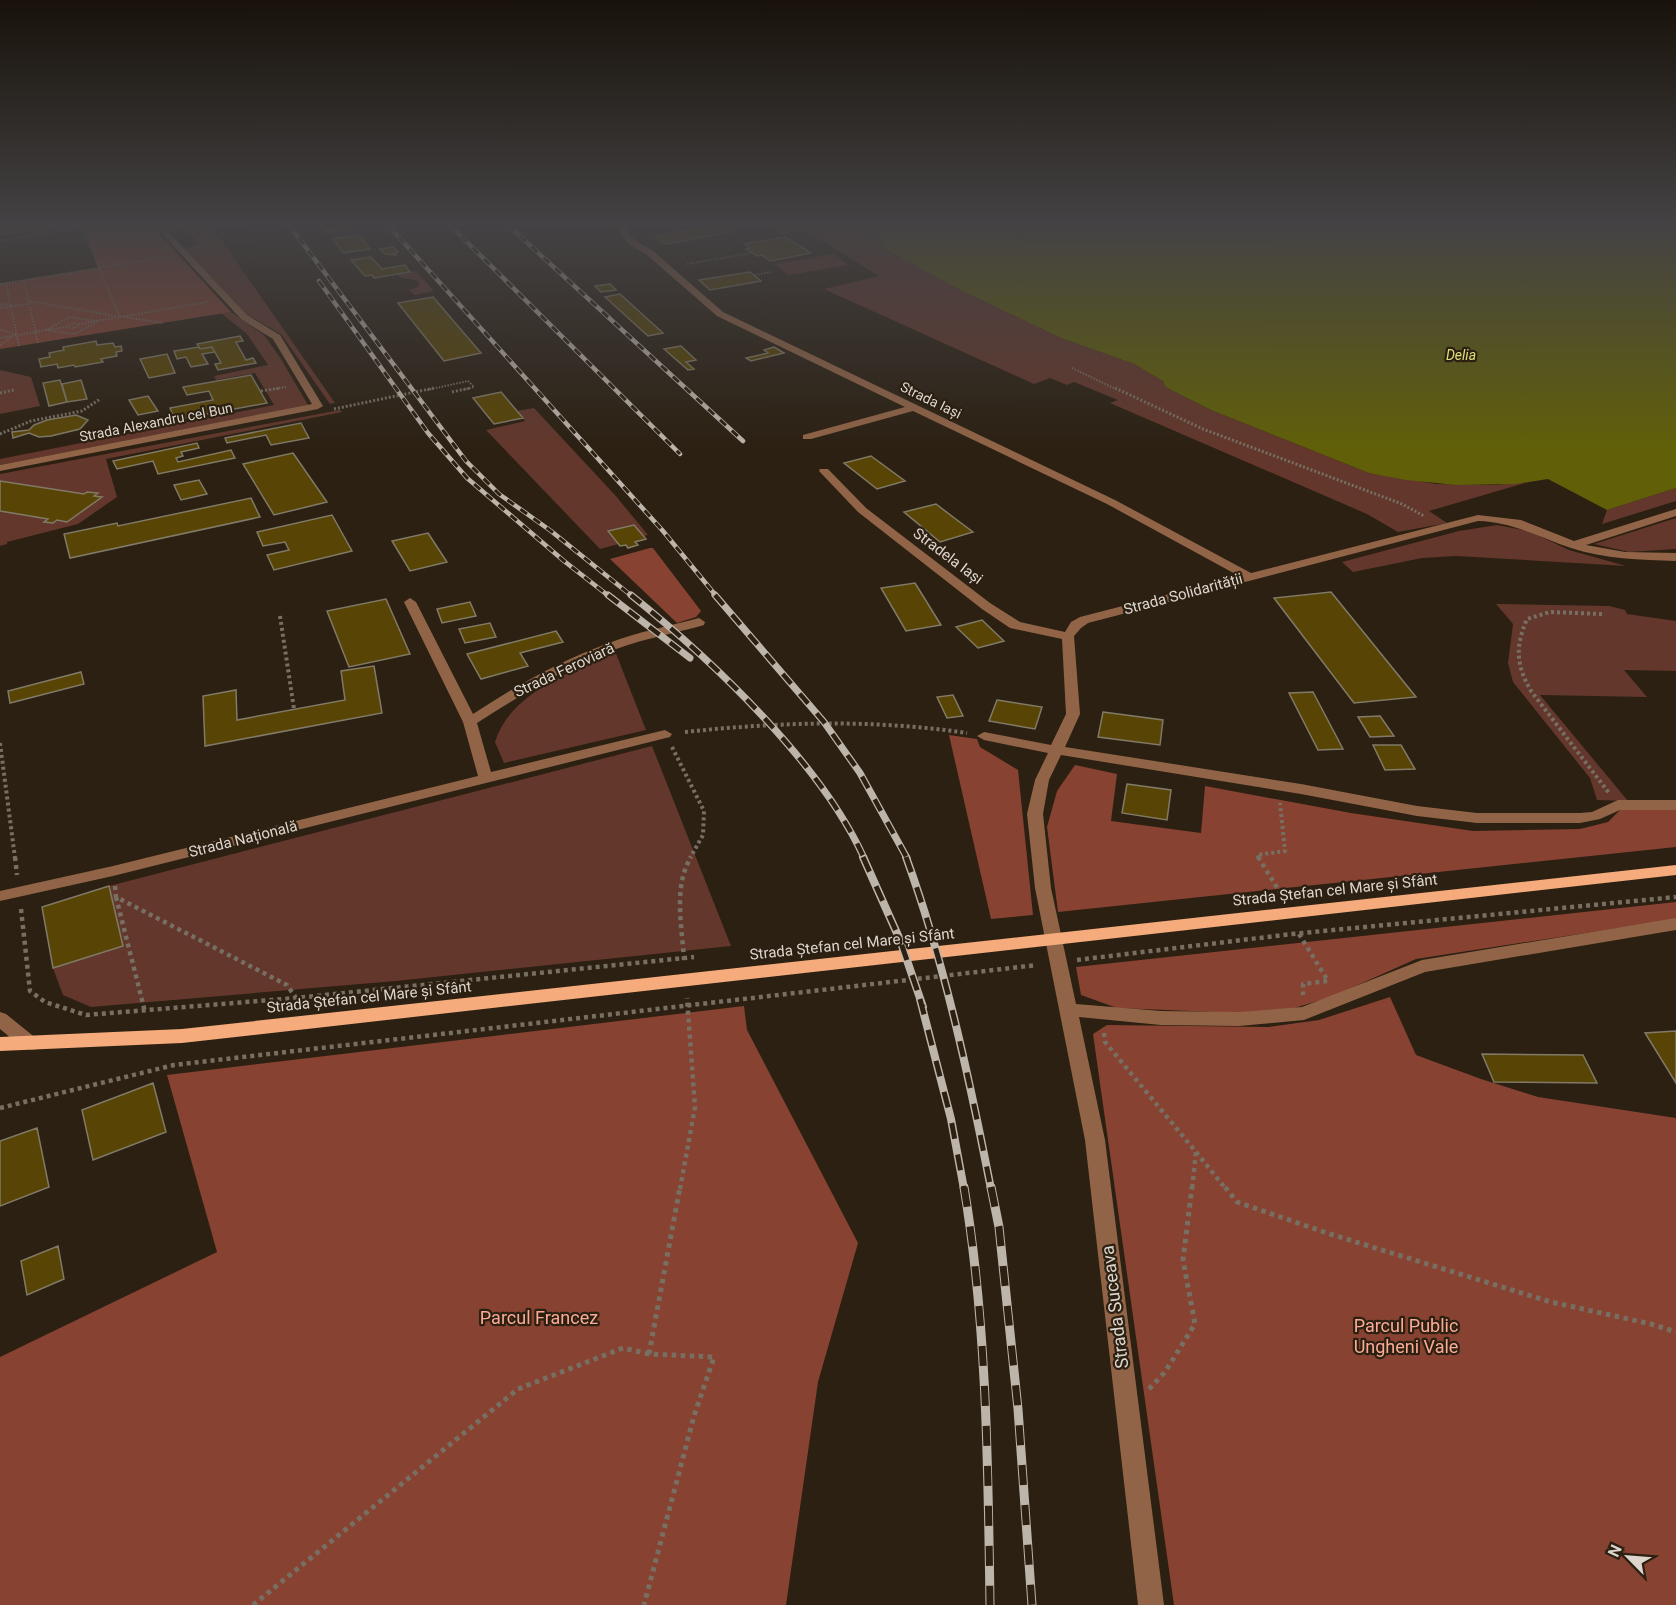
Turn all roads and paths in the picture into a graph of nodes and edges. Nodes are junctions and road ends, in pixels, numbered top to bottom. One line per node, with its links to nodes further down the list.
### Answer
1 (10, 300): 8 (path)
2 (112, 300): 12 (path)
3 (221, 300): 12 (path)
4 (227, 300): 28 (street)
5 (703, 300): 35 (street, Strada Iași)
6 (29, 302): 8 (path); 10 (path); 20 (path)
7 (0, 304): 8 (path)
8 (11, 306): 9 (path); 22 (path)
9 (0, 308)
10 (65, 308): 11 (path); 12 (path)
11 (69, 317): 13 (path); 14 (path); 19 (path)
12 (120, 317): 13 (path); 15 (path)
13 (98, 321): 16 (path); 21 (path)
14 (72, 323): 16 (path); 17 (path)
15 (163, 323)
16 (79, 324): 21 (path)
17 (65, 327): 19 (path); 21 (path)
18 (0, 330): 22 (path)
19 (46, 330): 20 (path); 21 (path)
20 (36, 332): 22 (path); 24 (path)
21 (74, 333)
22 (16, 335): 23 (path); 25 (path); 26 (path)
23 (0, 338)
24 (38, 343)
25 (0, 345)
26 (19, 346)
27 (1072, 368): 41 (path)
28 (304, 383): 30 (path); 38 (street, Strada Alexandru cel Bun)
29 (14, 390): 32 (path)
30 (261, 391)
31 (452, 392): 34 (path)
32 (0, 393)
33 (100, 399): 36 (path)
34 (343, 407)
35 (915, 407): 37 (street); 44 (street, Strada Iași)
36 (0, 434)
37 (807, 437)
38 (0, 468)
39 (824, 471): 49 (street, Stradela Iași)
40 (1676, 512): 42 (street)
41 (1446, 528): 42 (street, Strada Solidarității); 44 (street, Strada Solidarității)
42 (1575, 545): 43 (street, Strada Solidarității)
43 (1676, 557)
44 (1248, 576): 49 (street, Strada Solidarității)
45 (410, 602): 51 (street)
46 (1602, 614): 58 (path)
47 (280, 616): 50 (path)
48 (699, 622): 51 (street, Strada Feroviară)
49 (1068, 636): 55 (street)
50 (294, 709)
51 (470, 722): 56 (street)
52 (665, 734): 56 (street); 71 (path)
53 (984, 736): 55 (street)
54 (0, 743): 62 (path)
55 (1055, 750): 58 (street); 76 (street)
56 (486, 779): 61 (street, Strada Națională)
57 (1279, 794): 66 (path)
58 (1618, 805): 59 (street)
59 (1676, 805)
60 (1676, 870): 66 (main road, Strada Ștefan cel Mare și Sfânt)
61 (114, 871): 62 (street, Strada Națională); 64 (path)
62 (19, 893): 63 (street, Strada Națională); 77 (path)
63 (0, 896)
64 (116, 897): 75 (path); 77 (path)
65 (1676, 897): 68 (path)
66 (1284, 907): 81 (main road, Strada Ștefan cel Mare și Sfânt)
67 (1676, 924): 78 (street)
68 (1299, 934): 69 (path); 73 (path)
69 (1069, 961)
70 (1046, 963): 82 (path)
71 (685, 970)
72 (526, 974): 75 (path)
73 (1303, 984)
74 (686, 993): 85 (path)
75 (296, 998): 77 (path)
76 (1069, 1010): 78 (street); 86 (street, Strada Suceava)
77 (144, 1012)
78 (1101, 1013): 83 (path)
79 (0, 1020): 81 (street)
80 (0, 1044): 81 (main road, Strada Ștefan cel Mare și Sfânt)
81 (31, 1044)
82 (0, 1108)
83 (1196, 1152): 84 (path); 86 (path)
84 (1676, 1332)
85 (649, 1354): 87 (path); 88 (path)
86 (1128, 1411): 89 (street, Strada Suceava)
87 (253, 1605)
88 (644, 1605)
89 (1151, 1605)

